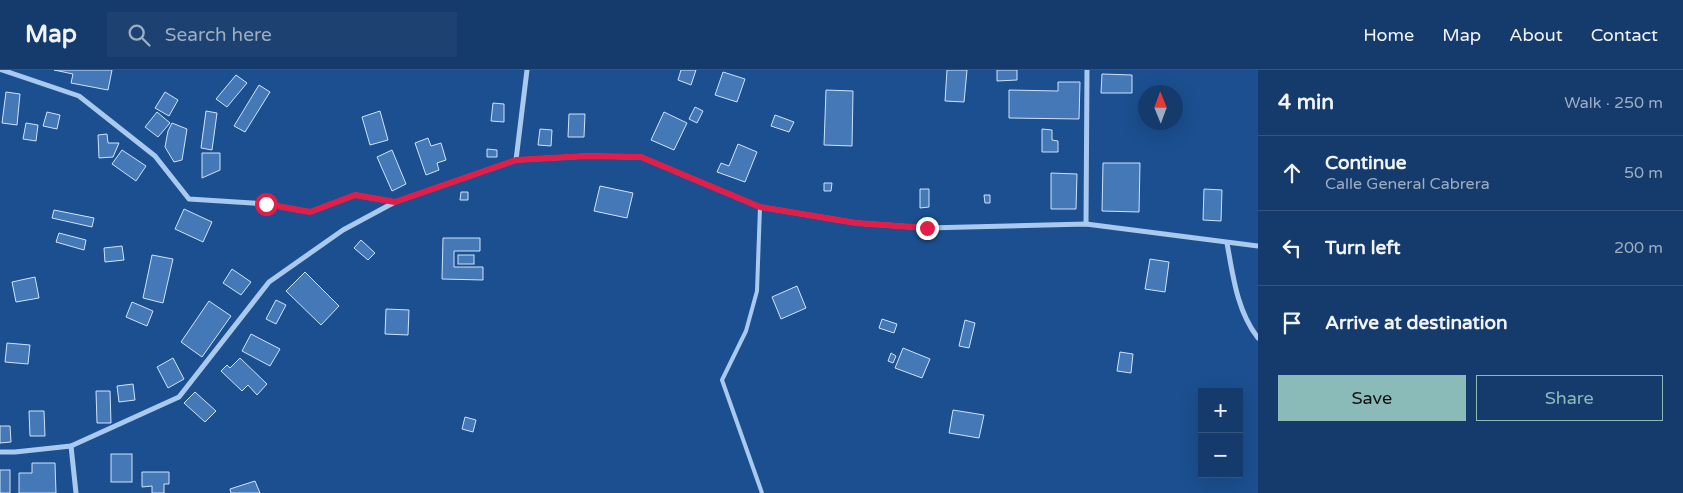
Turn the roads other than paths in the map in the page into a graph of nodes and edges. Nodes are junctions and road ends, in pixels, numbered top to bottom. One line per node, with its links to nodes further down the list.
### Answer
1 (2, 70): 5 (street)
2 (528, 70): 4 (street)
3 (1087, 70): 7 (street)
4 (516, 160): 5 (street); 6 (street)
5 (395, 202): 11 (street)
6 (760, 207): 7 (street); 14 (lane)
7 (1086, 224): 8 (street)
8 (1227, 243): 9 (street); 10 (street)
9 (1258, 246)
10 (1258, 338)
11 (71, 446): 12 (street); 13 (street)
12 (0, 452)
13 (76, 493)
14 (762, 493)

